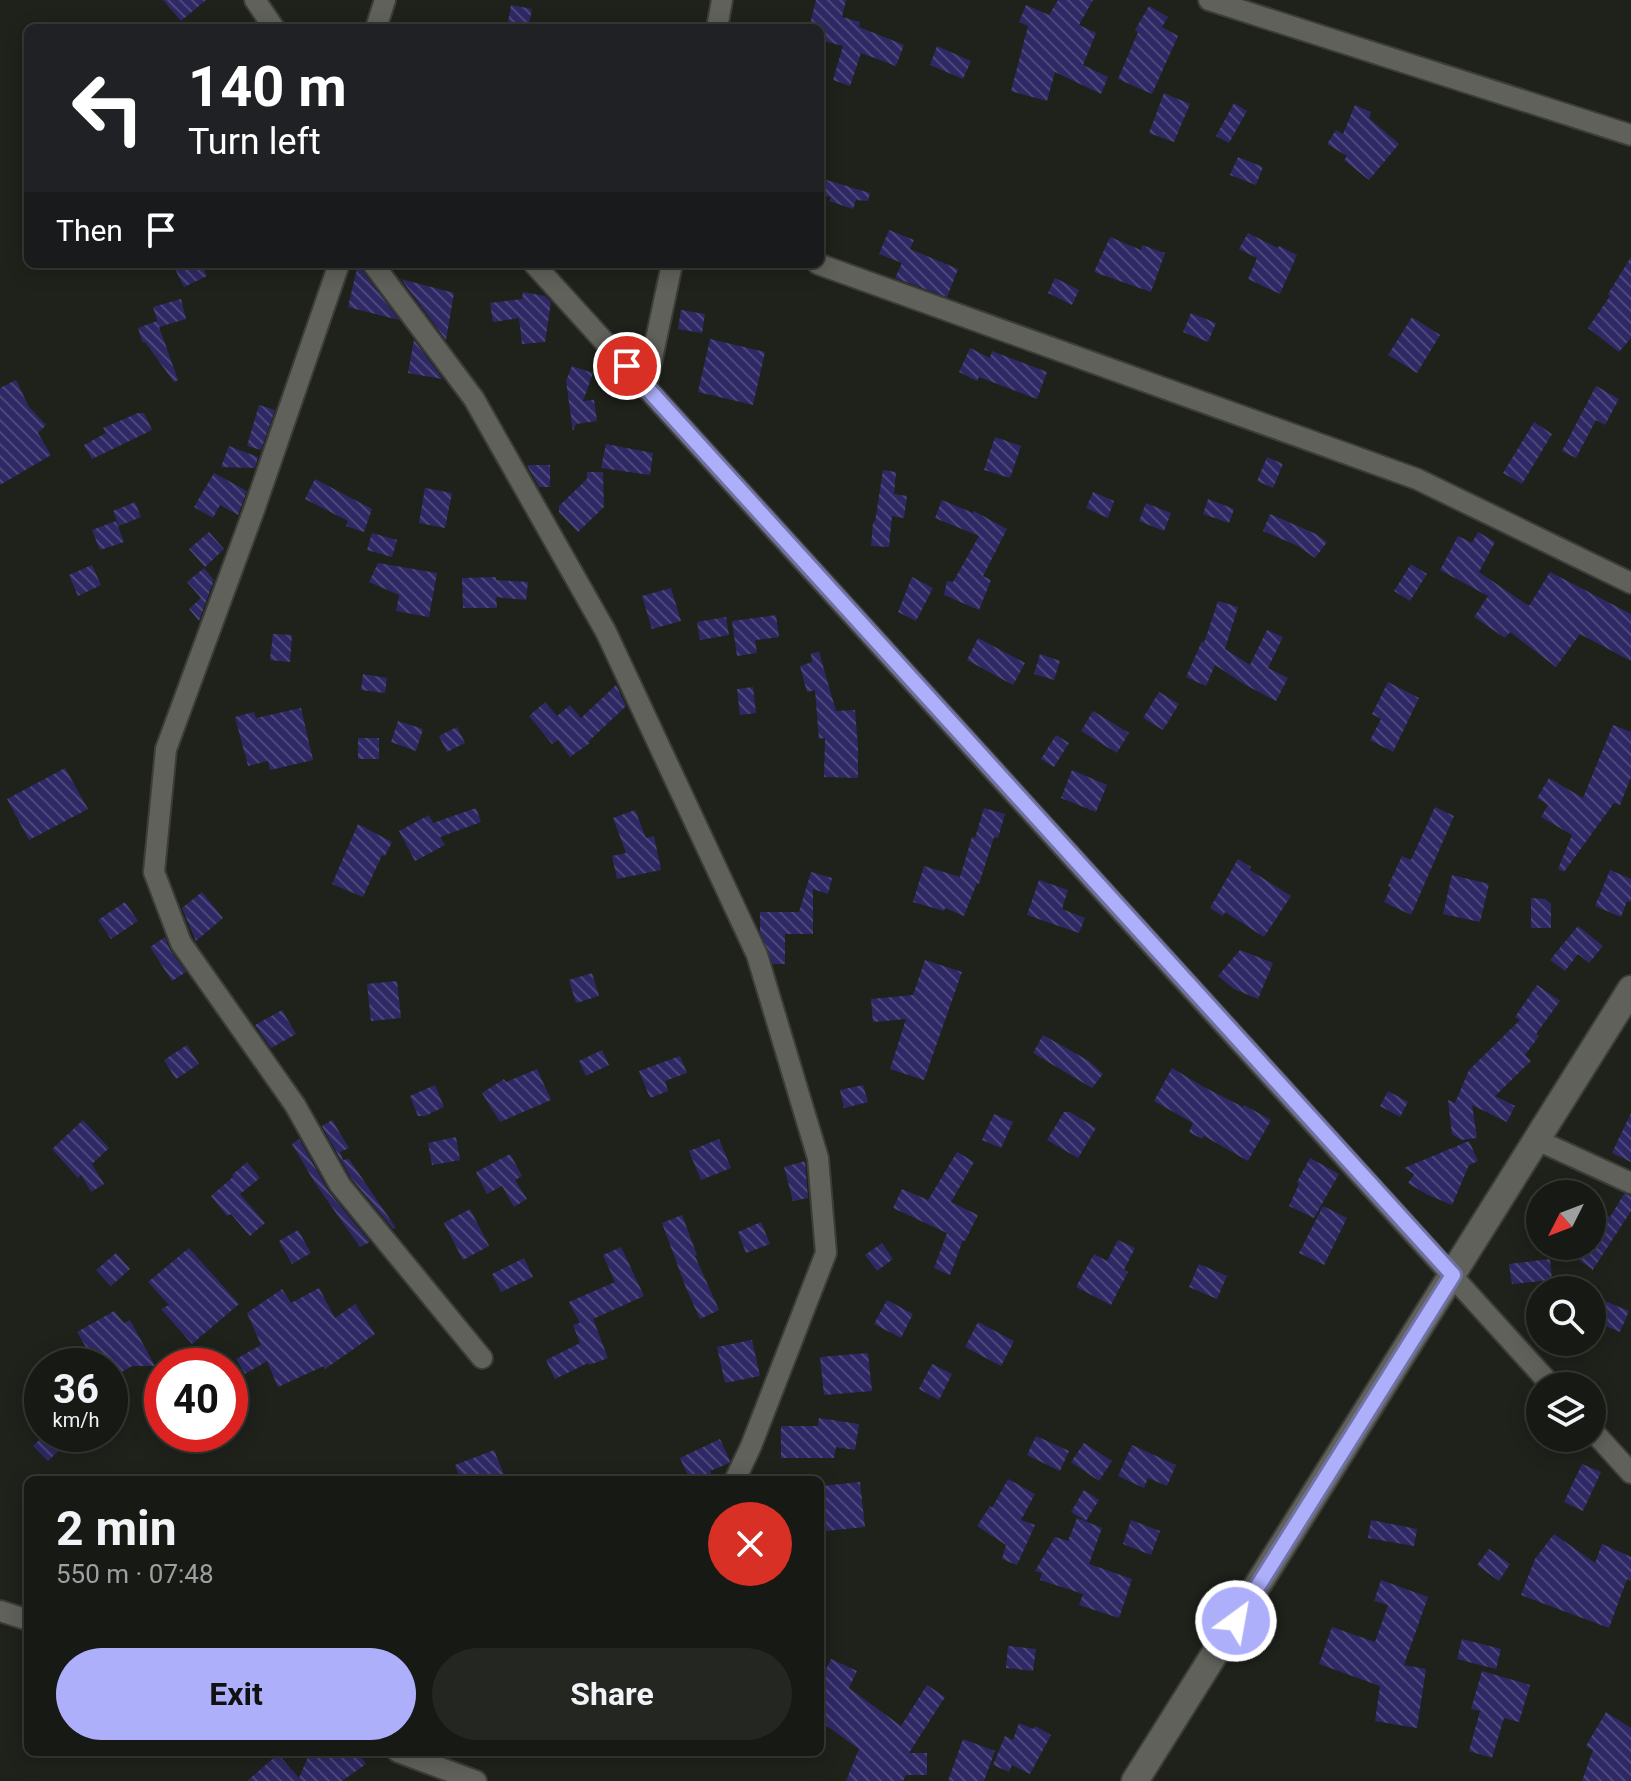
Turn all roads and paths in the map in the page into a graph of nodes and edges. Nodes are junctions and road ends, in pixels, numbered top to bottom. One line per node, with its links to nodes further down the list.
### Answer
1 (255, 0): 5 (street)
2 (385, 0): 6 (street)
3 (722, 0): 7 (street)
4 (1209, 0): 8 (street)
5 (271, 24)
6 (377, 24)
7 (718, 24)
8 (1631, 135)
9 (824, 266): 15 (street)
10 (338, 268): 20 (street)
11 (376, 268): 24 (street)
12 (538, 268): 14 (street)
13 (671, 268): 14 (street)
14 (646, 387): 19 (street)
15 (1631, 583)
16 (1631, 989): 17 (street)
17 (1537, 1140): 18 (street); 19 (street)
18 (1631, 1183)
19 (1453, 1275): 21 (street); 29 (street)
20 (482, 1358)
21 (1540, 1372)
22 (1606, 1445): 23 (street)
23 (1631, 1473)
24 (737, 1476)
25 (0, 1611): 26 (street)
26 (24, 1619)
27 (409, 1756): 28 (street)
28 (476, 1781)
29 (1135, 1781)

